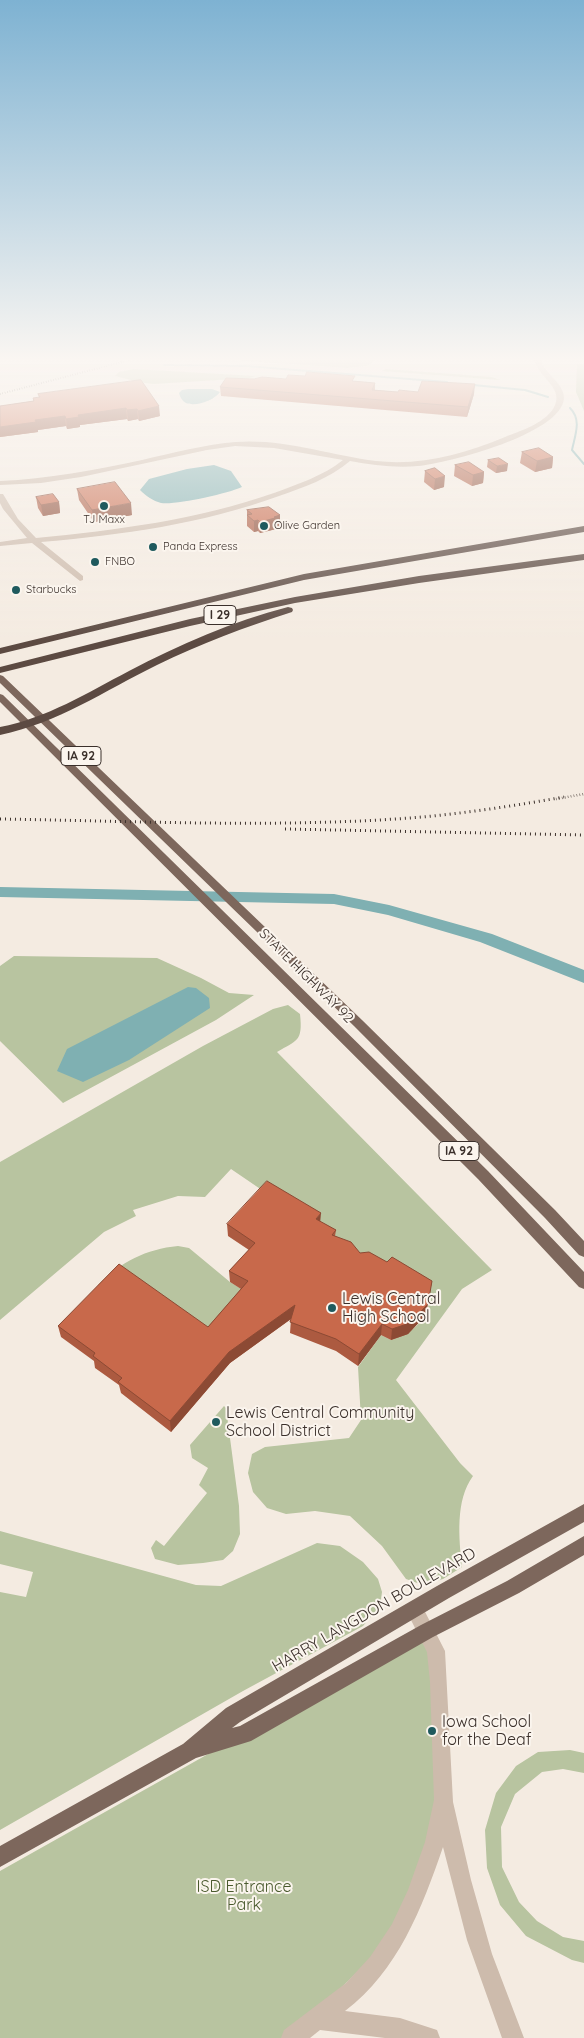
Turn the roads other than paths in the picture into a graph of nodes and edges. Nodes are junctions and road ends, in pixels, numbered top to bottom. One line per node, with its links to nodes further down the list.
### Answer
1 (194, 452): 5 (street)
2 (314, 452): 4 (street)
3 (471, 452): 4 (street)
4 (349, 458): 9 (street)
5 (0, 484)
6 (0, 496): 9 (street)
7 (584, 521): 12 (highway)
8 (584, 529): 12 (highway, I 29)
9 (34, 540): 10 (street); 14 (street)
10 (0, 544)
11 (584, 557): 13 (highway, I 29)
12 (386, 561): 15 (highway, I 29)
13 (444, 576): 16 (highway, I 29); 19 (highway)
14 (80, 578)
15 (4, 649)
16 (0, 670)
17 (0, 678): 19 (main road, STATE HIGHWAY 92)
18 (0, 698): 20 (main road, STATE HIGHWAY 92 / IA 92)
19 (43, 719): 20 (highway); 22 (main road, STATE HIGHWAY 92 / IA 92)
20 (28, 724): 21 (highway); 23 (main road, STATE HIGHWAY 92 / IA 92)
21 (0, 731)
22 (584, 1251)
23 (584, 1282)
24 (584, 1513): 26 (main road, HARRY LANGDON BOULEVARD)
25 (584, 1545): 27 (main road, HARRY LANGDON BOULEVARD)
26 (415, 1610): 27 (street); 28 (main road, HARRY LANGDON BOULEVARD)
27 (427, 1632): 28 (main road, HARRY LANGDON BOULEVARD); 29 (street)
28 (190, 1751): 30 (main road, HARRY LANGDON BOULEVARD)
29 (444, 1800): 31 (street); 34 (street)
30 (0, 1857)
31 (319, 2019): 32 (street); 33 (street)
32 (292, 2038)
33 (429, 2038)
34 (513, 2038)

